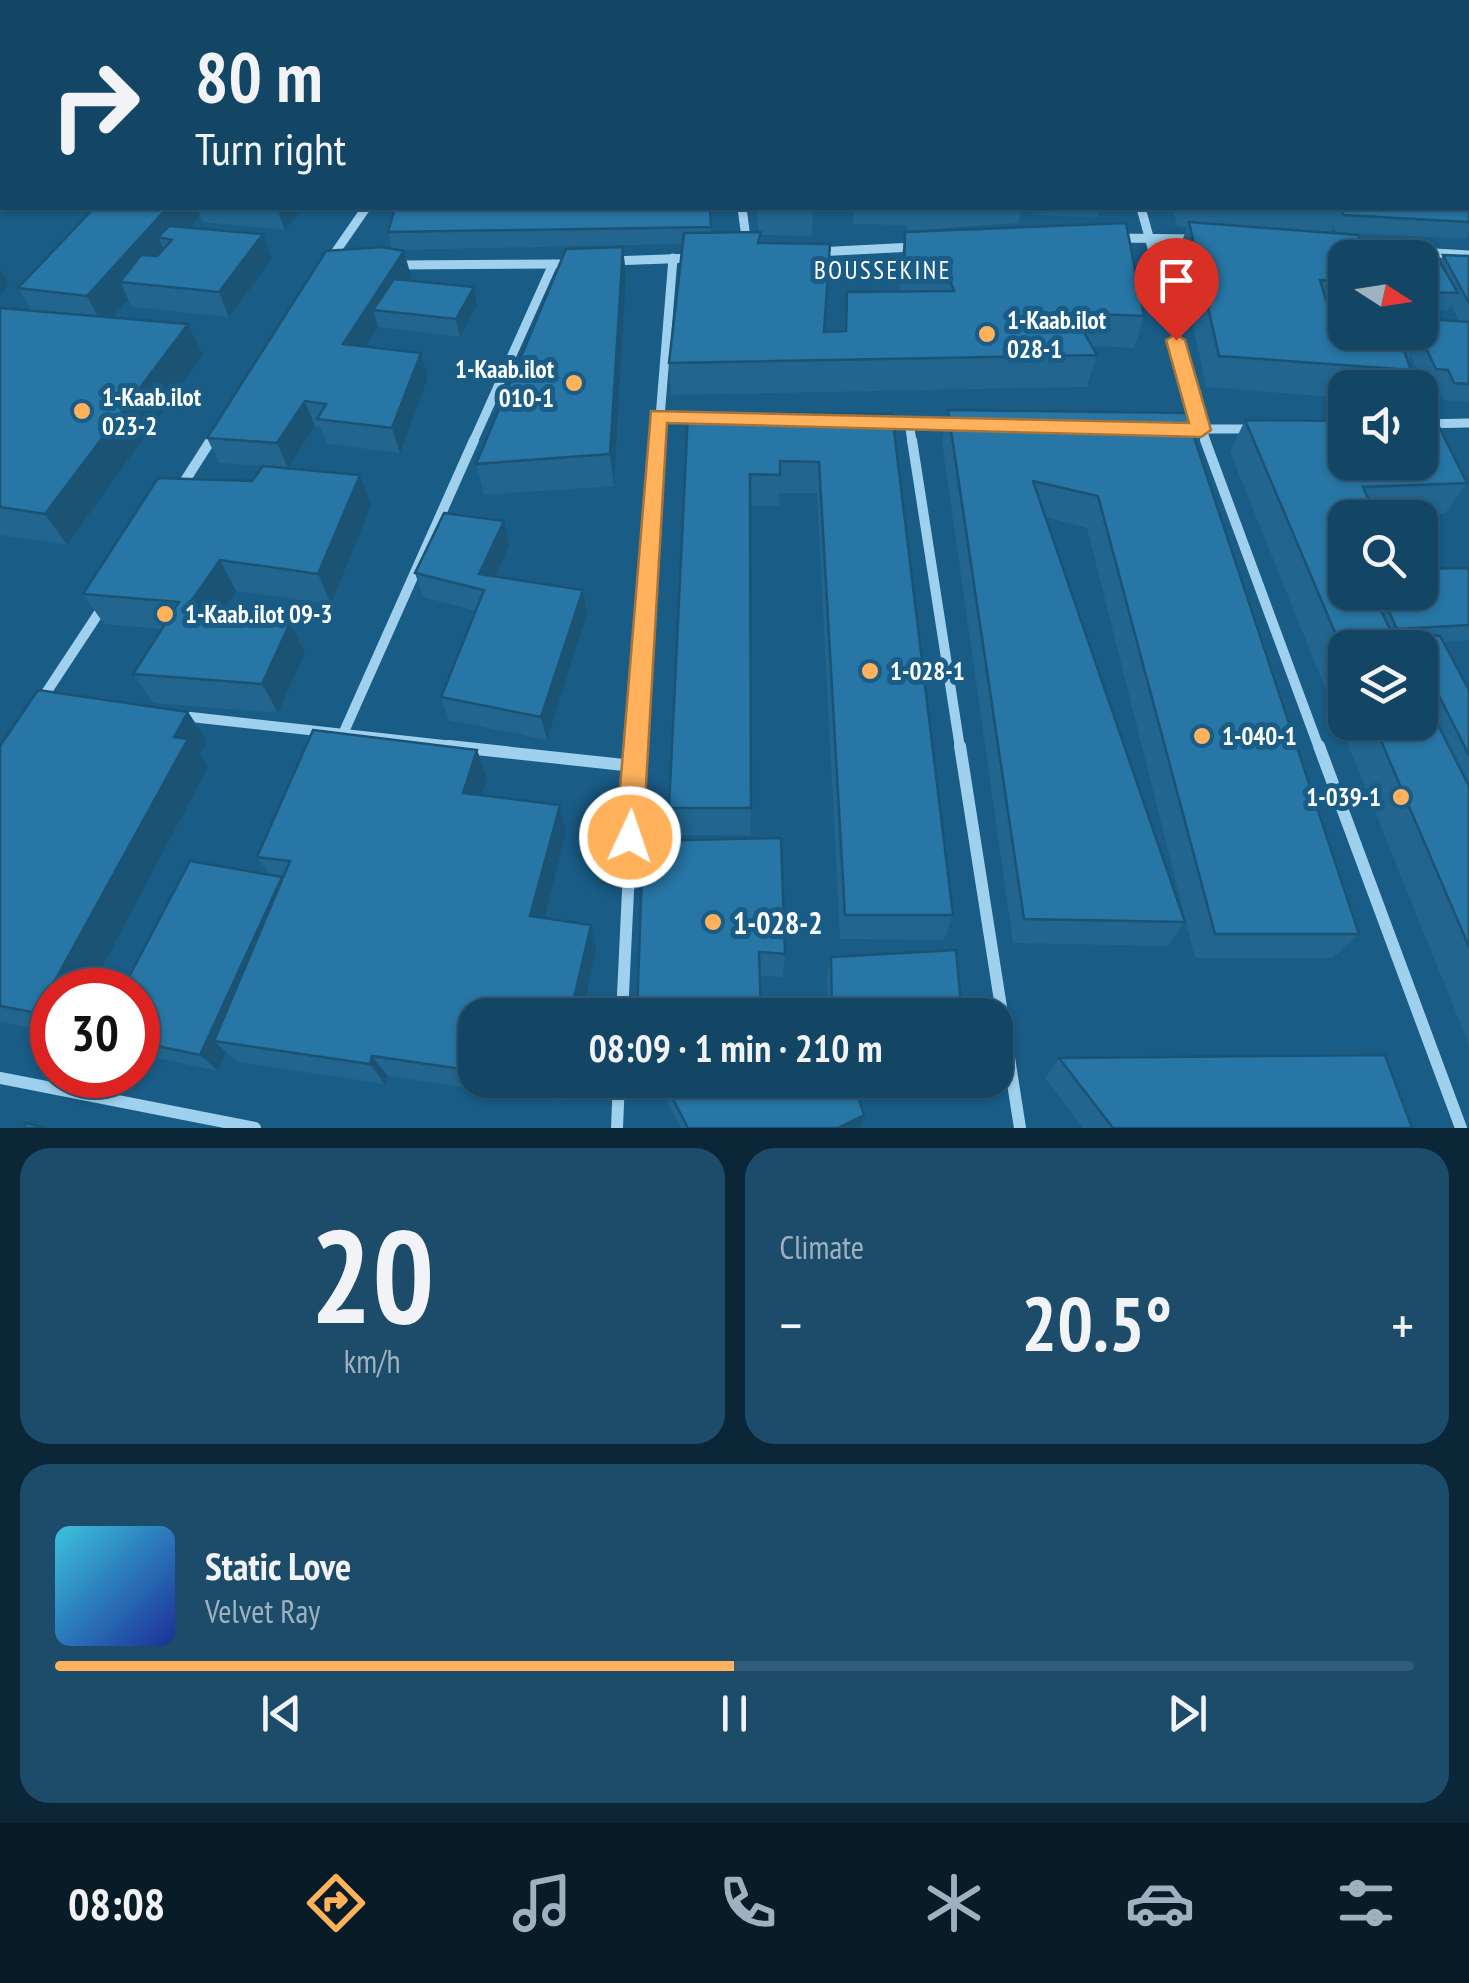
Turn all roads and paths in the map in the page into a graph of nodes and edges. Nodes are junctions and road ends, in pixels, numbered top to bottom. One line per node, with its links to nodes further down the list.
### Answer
1 (365, 210): 17 (street)
2 (742, 210): 10 (street)
3 (1142, 210): 4 (street)
4 (1148, 236): 5 (street); 6 (street); 29 (street)
5 (1110, 238)
6 (1205, 240)
7 (922, 246): 8 (street)
8 (806, 253)
9 (1438, 254): 11 (street)
10 (748, 256)
11 (1469, 256)
12 (710, 257): 13 (street)
13 (673, 258): 14 (street); 20 (street)
14 (604, 262)
15 (587, 263): 16 (street)
16 (553, 264): 18 (street); 36 (street)
17 (344, 266)
18 (382, 266)
19 (227, 416): 30 (street)
20 (658, 416): 21 (street); 37 (street)
21 (716, 417)
22 (870, 421): 23 (street)
23 (909, 422): 24 (street); 43 (street)
24 (967, 424)
25 (1438, 424): 26 (street)
26 (1468, 425)
27 (1273, 428): 29 (street)
28 (1162, 429): 29 (street)
29 (1201, 430): 44 (street)
30 (172, 500)
31 (107, 600): 32 (street)
32 (42, 701): 33 (street); 35 (street)
33 (60, 703)
34 (173, 715): 36 (street)
35 (30, 718)
36 (343, 734): 37 (street)
37 (633, 766): 38 (street)
38 (623, 998)
39 (0, 1078): 41 (street)
40 (618, 1098): 42 (street)
41 (256, 1128)
42 (617, 1128)
43 (1020, 1128)
44 (1461, 1128)

